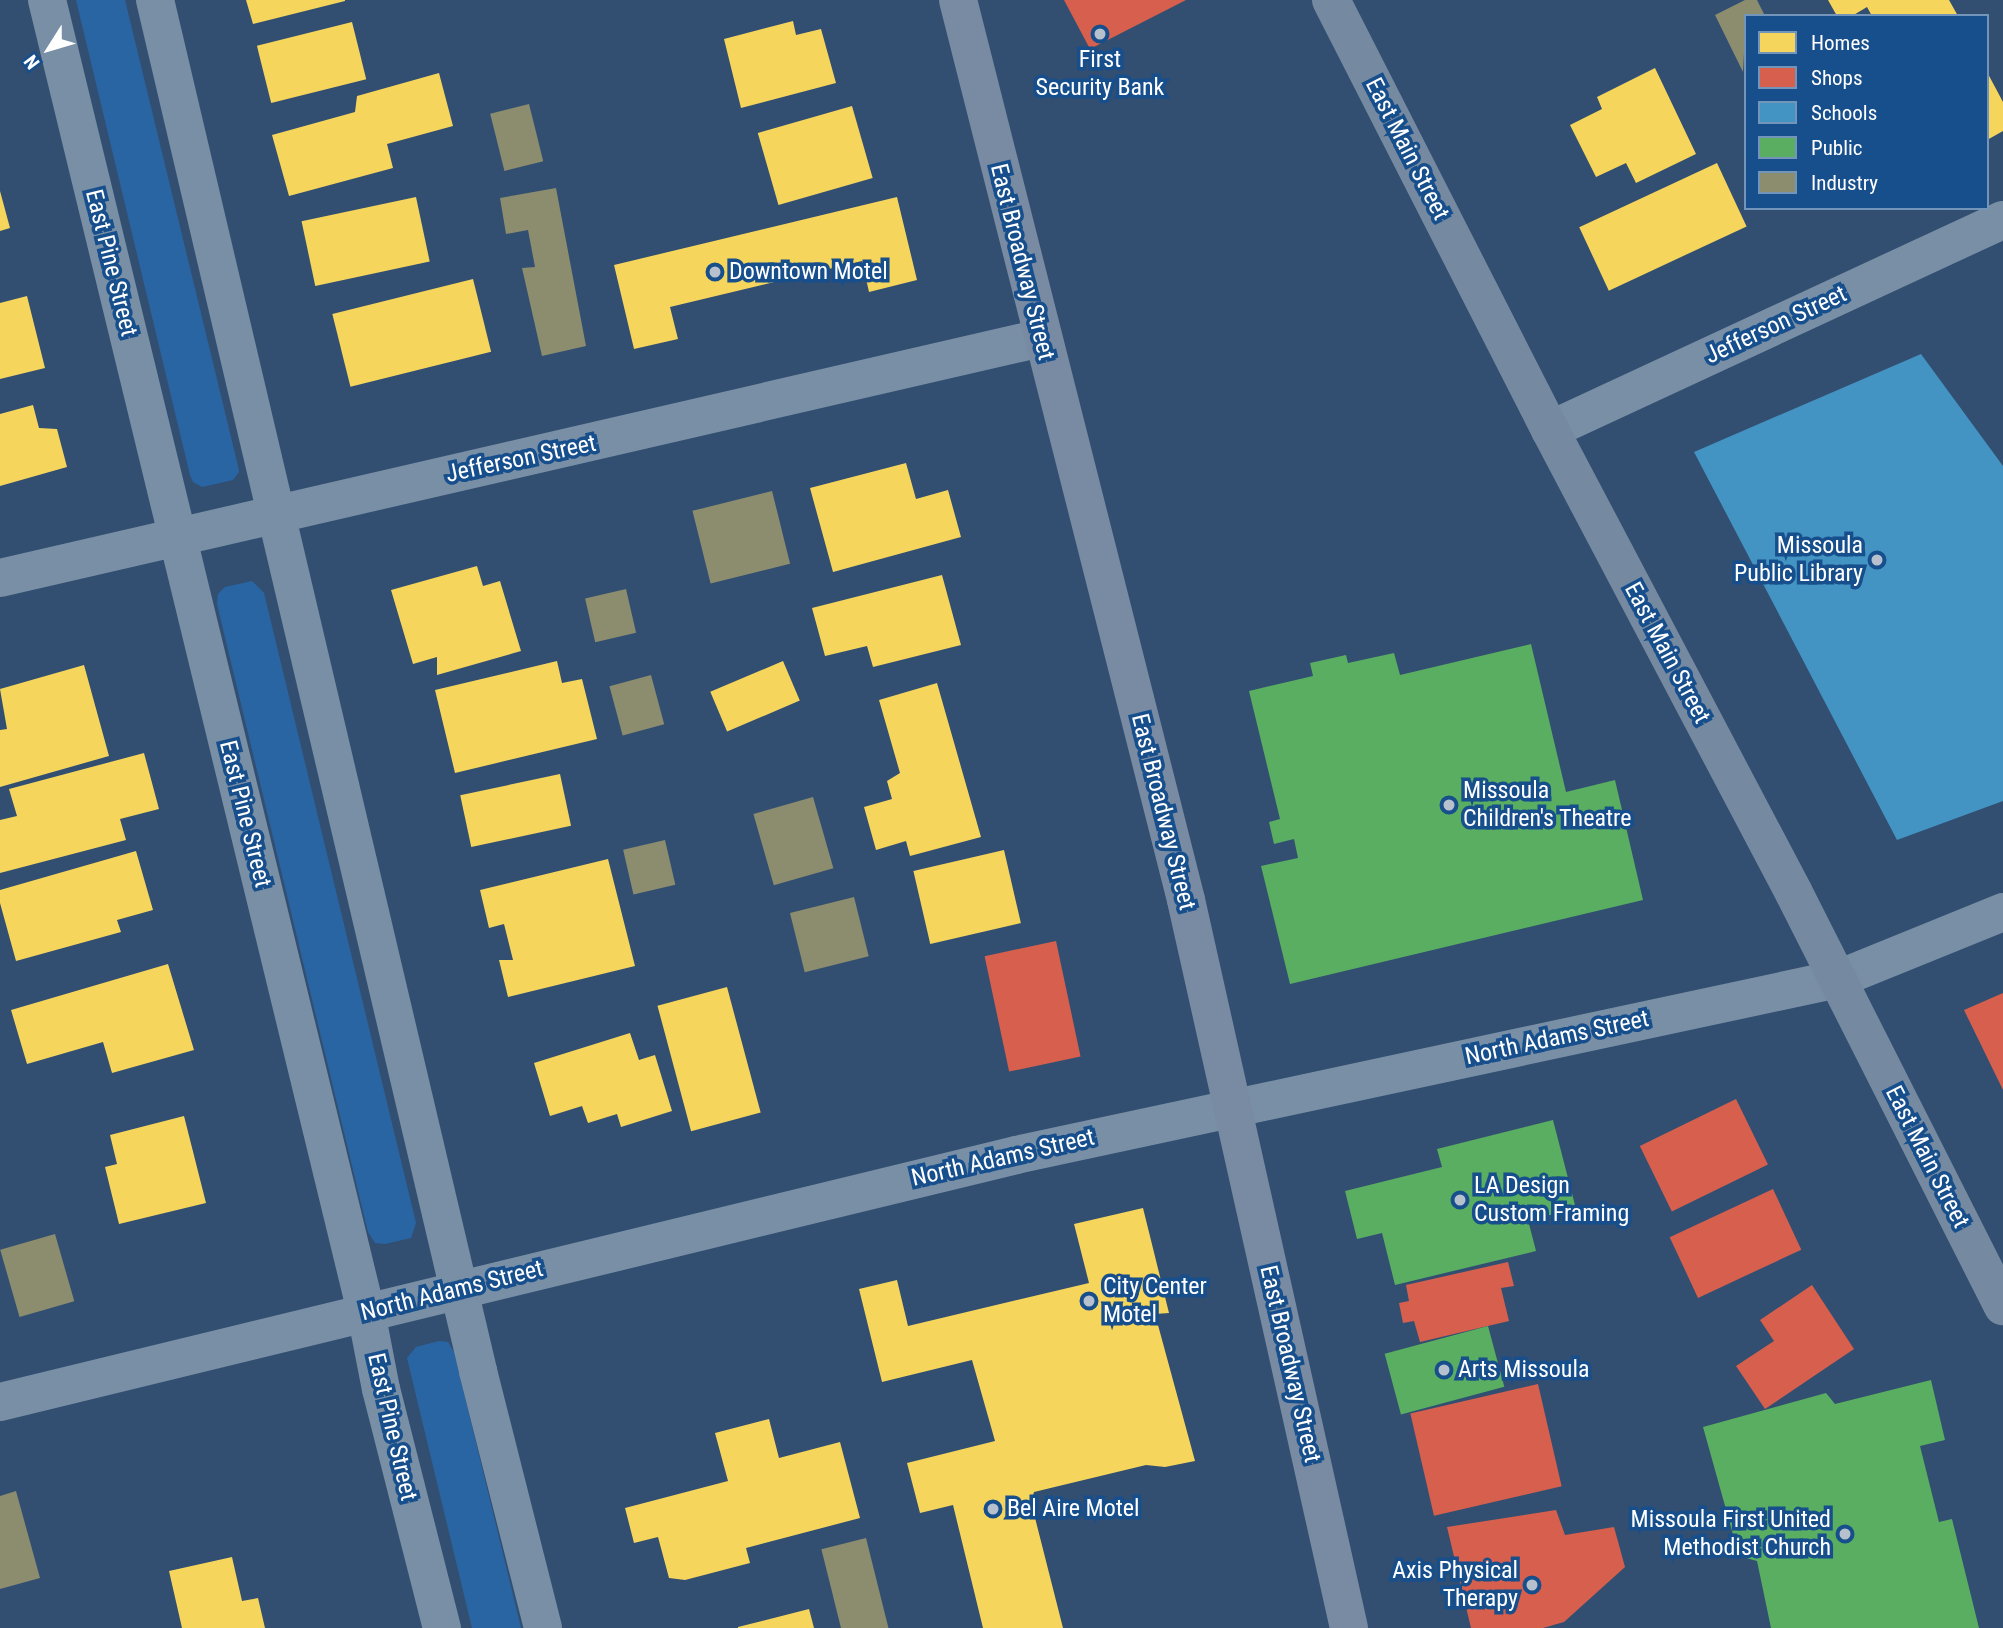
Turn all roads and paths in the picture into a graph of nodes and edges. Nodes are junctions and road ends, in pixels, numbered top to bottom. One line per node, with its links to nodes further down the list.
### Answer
1 (47, 0): 9 (street, East Pine Street)
2 (155, 0): 8 (street)
3 (958, 0): 6 (main road, East Broadway Street)
4 (1331, 0): 7 (street, East Main Street)
5 (2003, 220): 7 (street, Jefferson Street)
6 (1041, 338): 8 (street, Jefferson Street); 13 (main road, East Broadway Street)
7 (1550, 430): 12 (street, East Main Street)
8 (277, 512): 9 (street, Jefferson Street); 14 (street)
9 (178, 538): 10 (street, Jefferson Street); 16 (street, East Pine Street)
10 (0, 578)
11 (2003, 912): 12 (street, North Adams Street)
12 (1838, 979): 13 (street, North Adams Street); 15 (street, East Main Street)
13 (1234, 1106): 14 (street, North Adams Street); 20 (main road, East Broadway Street)
14 (460, 1289): 16 (street, North Adams Street); 19 (street)
15 (2003, 1306)
16 (366, 1312): 17 (street, North Adams Street); 18 (street, East Pine Street)
17 (0, 1402)
18 (442, 1628)
19 (543, 1628)
20 (1349, 1628)

